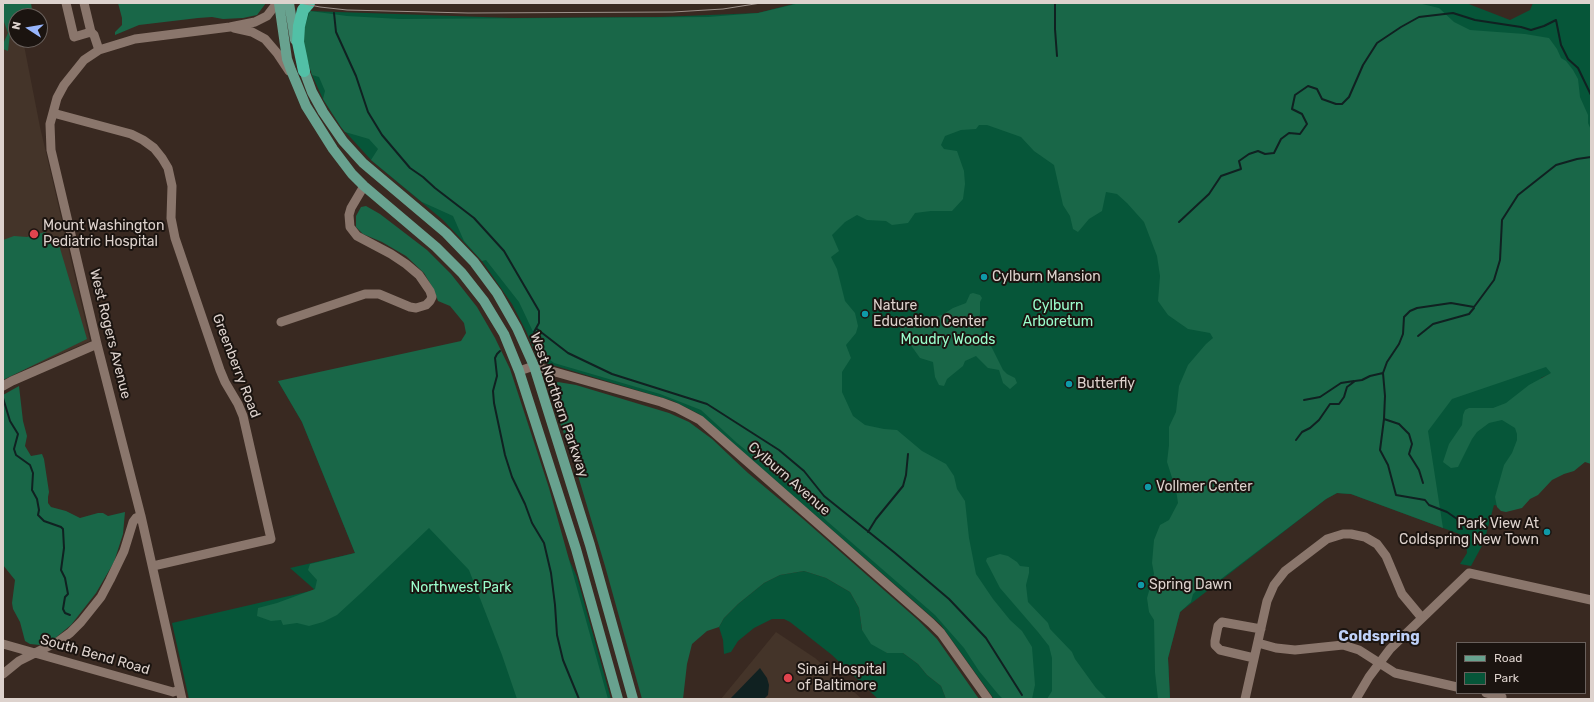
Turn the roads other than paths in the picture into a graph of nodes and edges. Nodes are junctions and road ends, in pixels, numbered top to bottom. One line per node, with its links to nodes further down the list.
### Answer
1 (66, 3): 7 (street)
2 (84, 3): 7 (street)
3 (278, 3): 6 (street, West Rogers Avenue); 10 (main road, West Northern Parkway)
4 (289, 3): 9 (main road, West Northern Parkway)
5 (309, 3): 9 (highway)
6 (230, 27): 8 (street, West Rogers Avenue); 10 (street, West Rogers Avenue)
7 (91, 32): 8 (street)
8 (99, 50): 11 (street, West Rogers Avenue)
9 (304, 71): 15 (main road, West Northern Parkway)
10 (296, 84): 12 (main road, West Northern Parkway)
11 (53, 113): 14 (street, West Rogers Avenue); 19 (street, Greenberry Road)
12 (364, 186): 13 (street); 16 (main road, West Northern Parkway)
13 (281, 322)
14 (96, 344): 17 (street); 18 (street, West Rogers Avenue)
15 (534, 366): 16 (street); 35 (main road, West Northern Parkway); 36 (street, Cylburn Avenue)
16 (519, 370): 34 (main road, West Northern Parkway)
17 (3, 386)
18 (141, 516): 19 (street, West Rogers Avenue); 25 (street)
19 (152, 566): 32 (street, West Rogers Avenue)
20 (1591, 600): 21 (street)
21 (1422, 618): 22 (street); 27 (street)
22 (1261, 629): 23 (street); 26 (street)
23 (1258, 643): 26 (street); 27 (street)
24 (3, 644): 25 (street, South Bend Road)
25 (34, 652): 28 (street); 32 (street, South Bend Road)
26 (1254, 658): 37 (street)
27 (1379, 662): 29 (street); 30 (street)
28 (3, 674)
29 (1369, 677): 38 (street); 39 (street)
30 (1456, 687)
31 (1490, 694): 33 (street)
32 (181, 695)
33 (1502, 697)
34 (618, 699)
35 (634, 699)
36 (988, 699)
37 (1245, 699)
38 (1356, 699)
39 (1362, 699)

